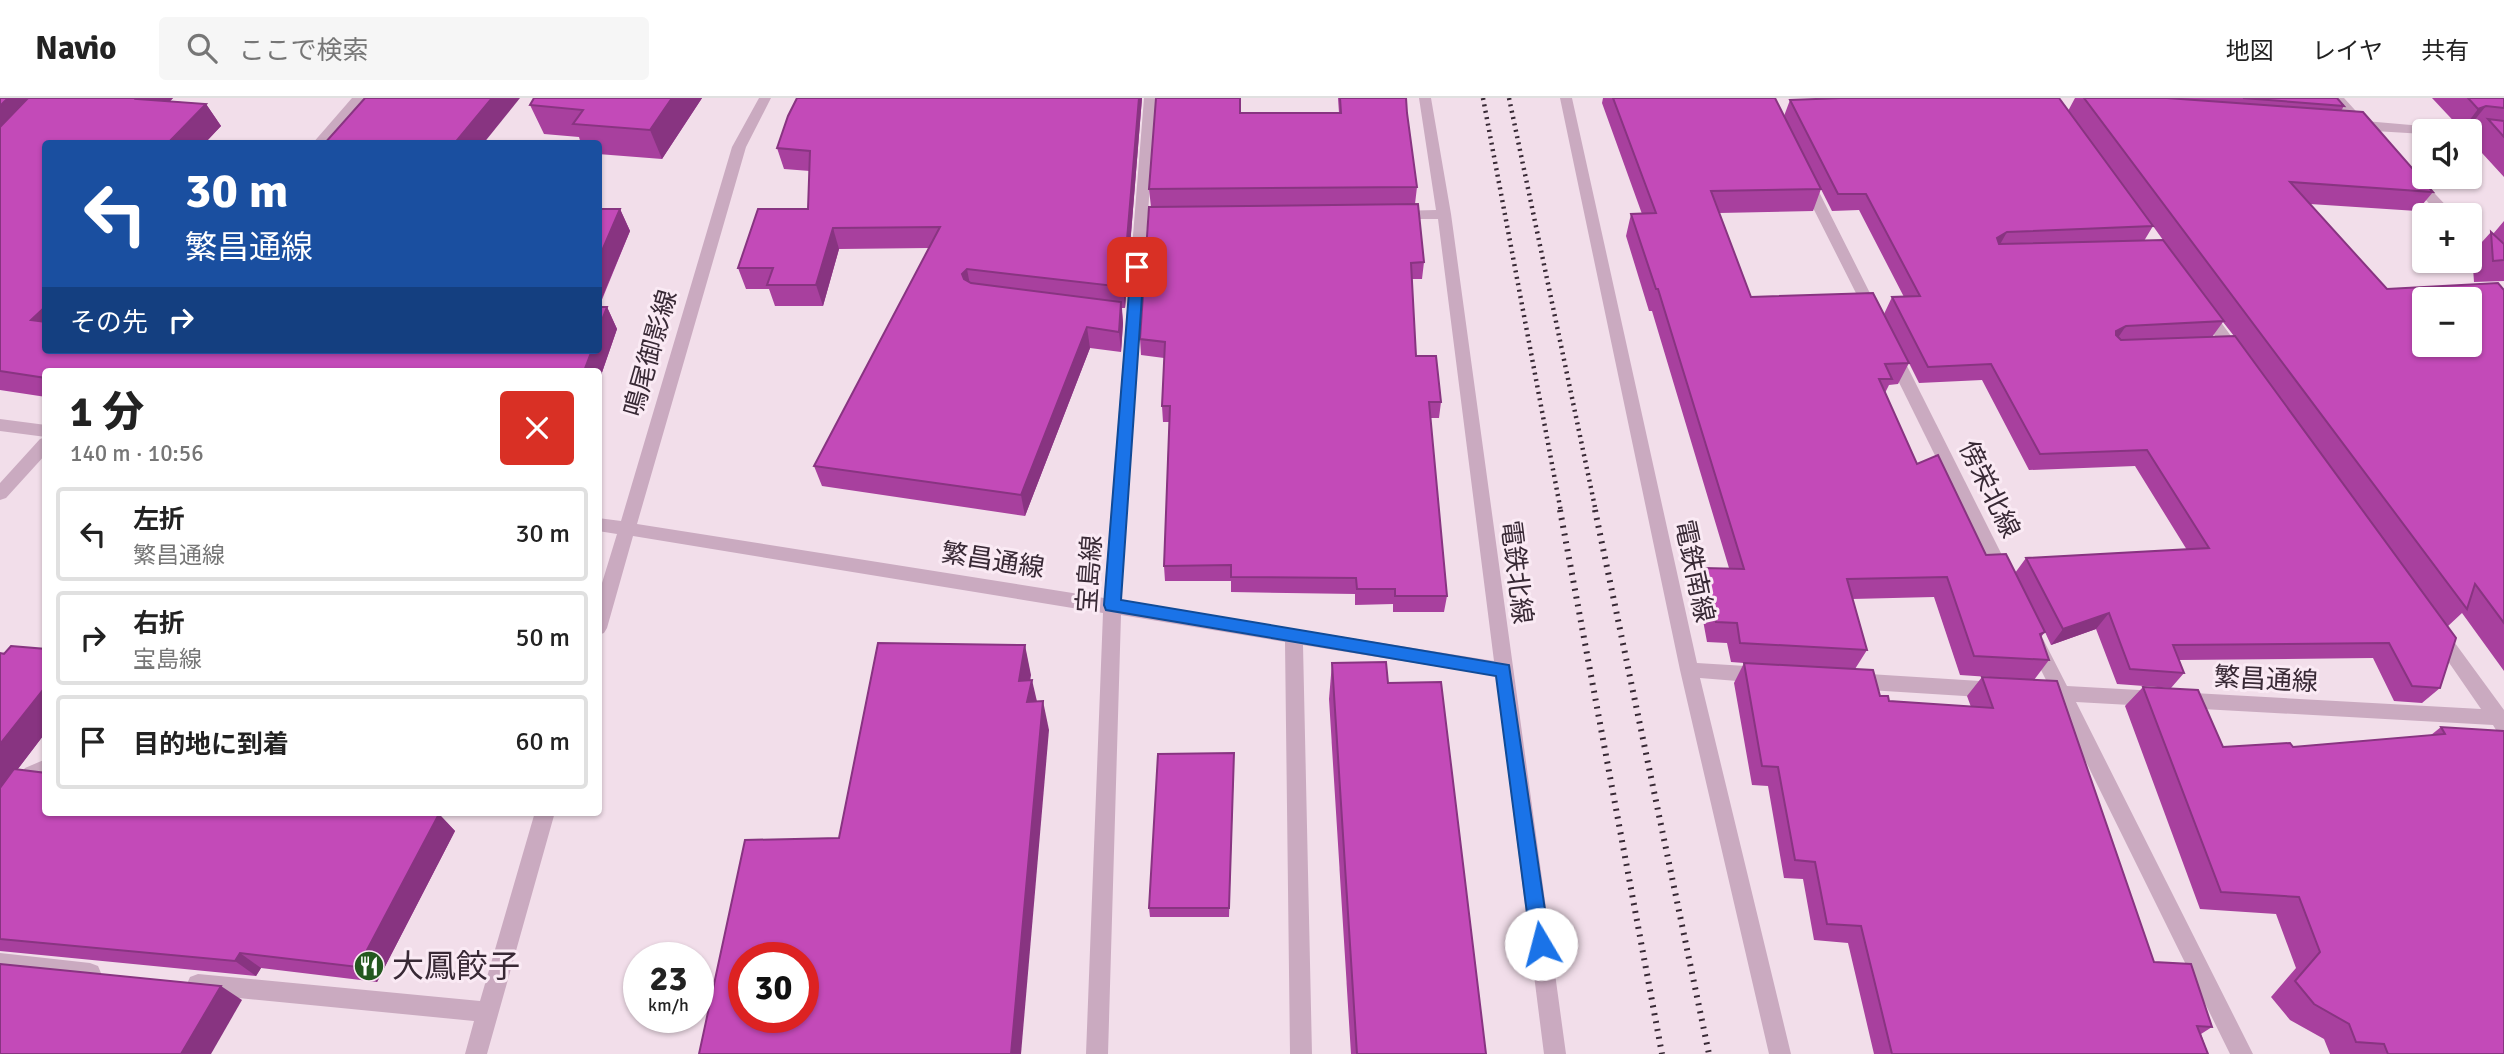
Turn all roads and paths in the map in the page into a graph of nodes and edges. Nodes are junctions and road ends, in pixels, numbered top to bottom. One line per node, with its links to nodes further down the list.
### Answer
1 (359, 98): 11 (street)
2 (765, 98): 27 (street, 鳴尾御影線)
3 (1150, 98): 29 (street, 宝島線)
4 (1425, 98): 16 (street, 電鉄北線)
5 (1566, 98): 35 (street, 電鉄南線)
6 (2337, 98): 7 (street)
7 (2353, 124): 8 (street); 12 (street)
8 (2412, 129)
9 (2482, 135): 10 (street)
10 (2504, 138)
11 (322, 140)
12 (2378, 143)
13 (1796, 160): 28 (street, 傍栄北線)
14 (2404, 170): 15 (street)
15 (2436, 203)
16 (1444, 214): 17 (street); 34 (street, 電鉄北線)
17 (1389, 215)
18 (2482, 250): 19 (street)
19 (2504, 273)
20 (2190, 292): 21 (street)
21 (2246, 368)
22 (0, 425): 23 (street)
23 (42, 430)
24 (42, 447): 25 (street)
25 (0, 494)
26 (602, 525): 27 (street, 繁昌通線)
27 (629, 529): 29 (street, 繁昌通線); 30 (street, 鳴尾御影線)
28 (2013, 594)
29 (1112, 605): 33 (street, 繁昌通線); 48 (street, 宝島線)
30 (602, 615)
31 (2425, 617): 39 (street)
32 (2032, 632): 38 (street)
33 (1294, 636): 34 (street, 繁昌通線); 49 (street)
34 (1503, 670): 50 (street, 電鉄北線)
35 (1689, 670): 36 (street); 51 (street, 電鉄南線)
36 (1786, 676)
37 (1841, 680): 38 (street, 繁昌通線)
38 (2063, 694): 39 (street, 繁昌通線); 52 (street)
39 (2502, 721)
40 (42, 769): 42 (street)
41 (544, 816): 46 (street)
42 (0, 817)
43 (0, 963): 44 (street)
44 (109, 975)
45 (177, 982): 46 (street)
46 (488, 1012): 47 (street)
47 (476, 1054)
48 (1097, 1054)
49 (1301, 1054)
50 (1555, 1054)
51 (1780, 1054)
52 (2242, 1054)

